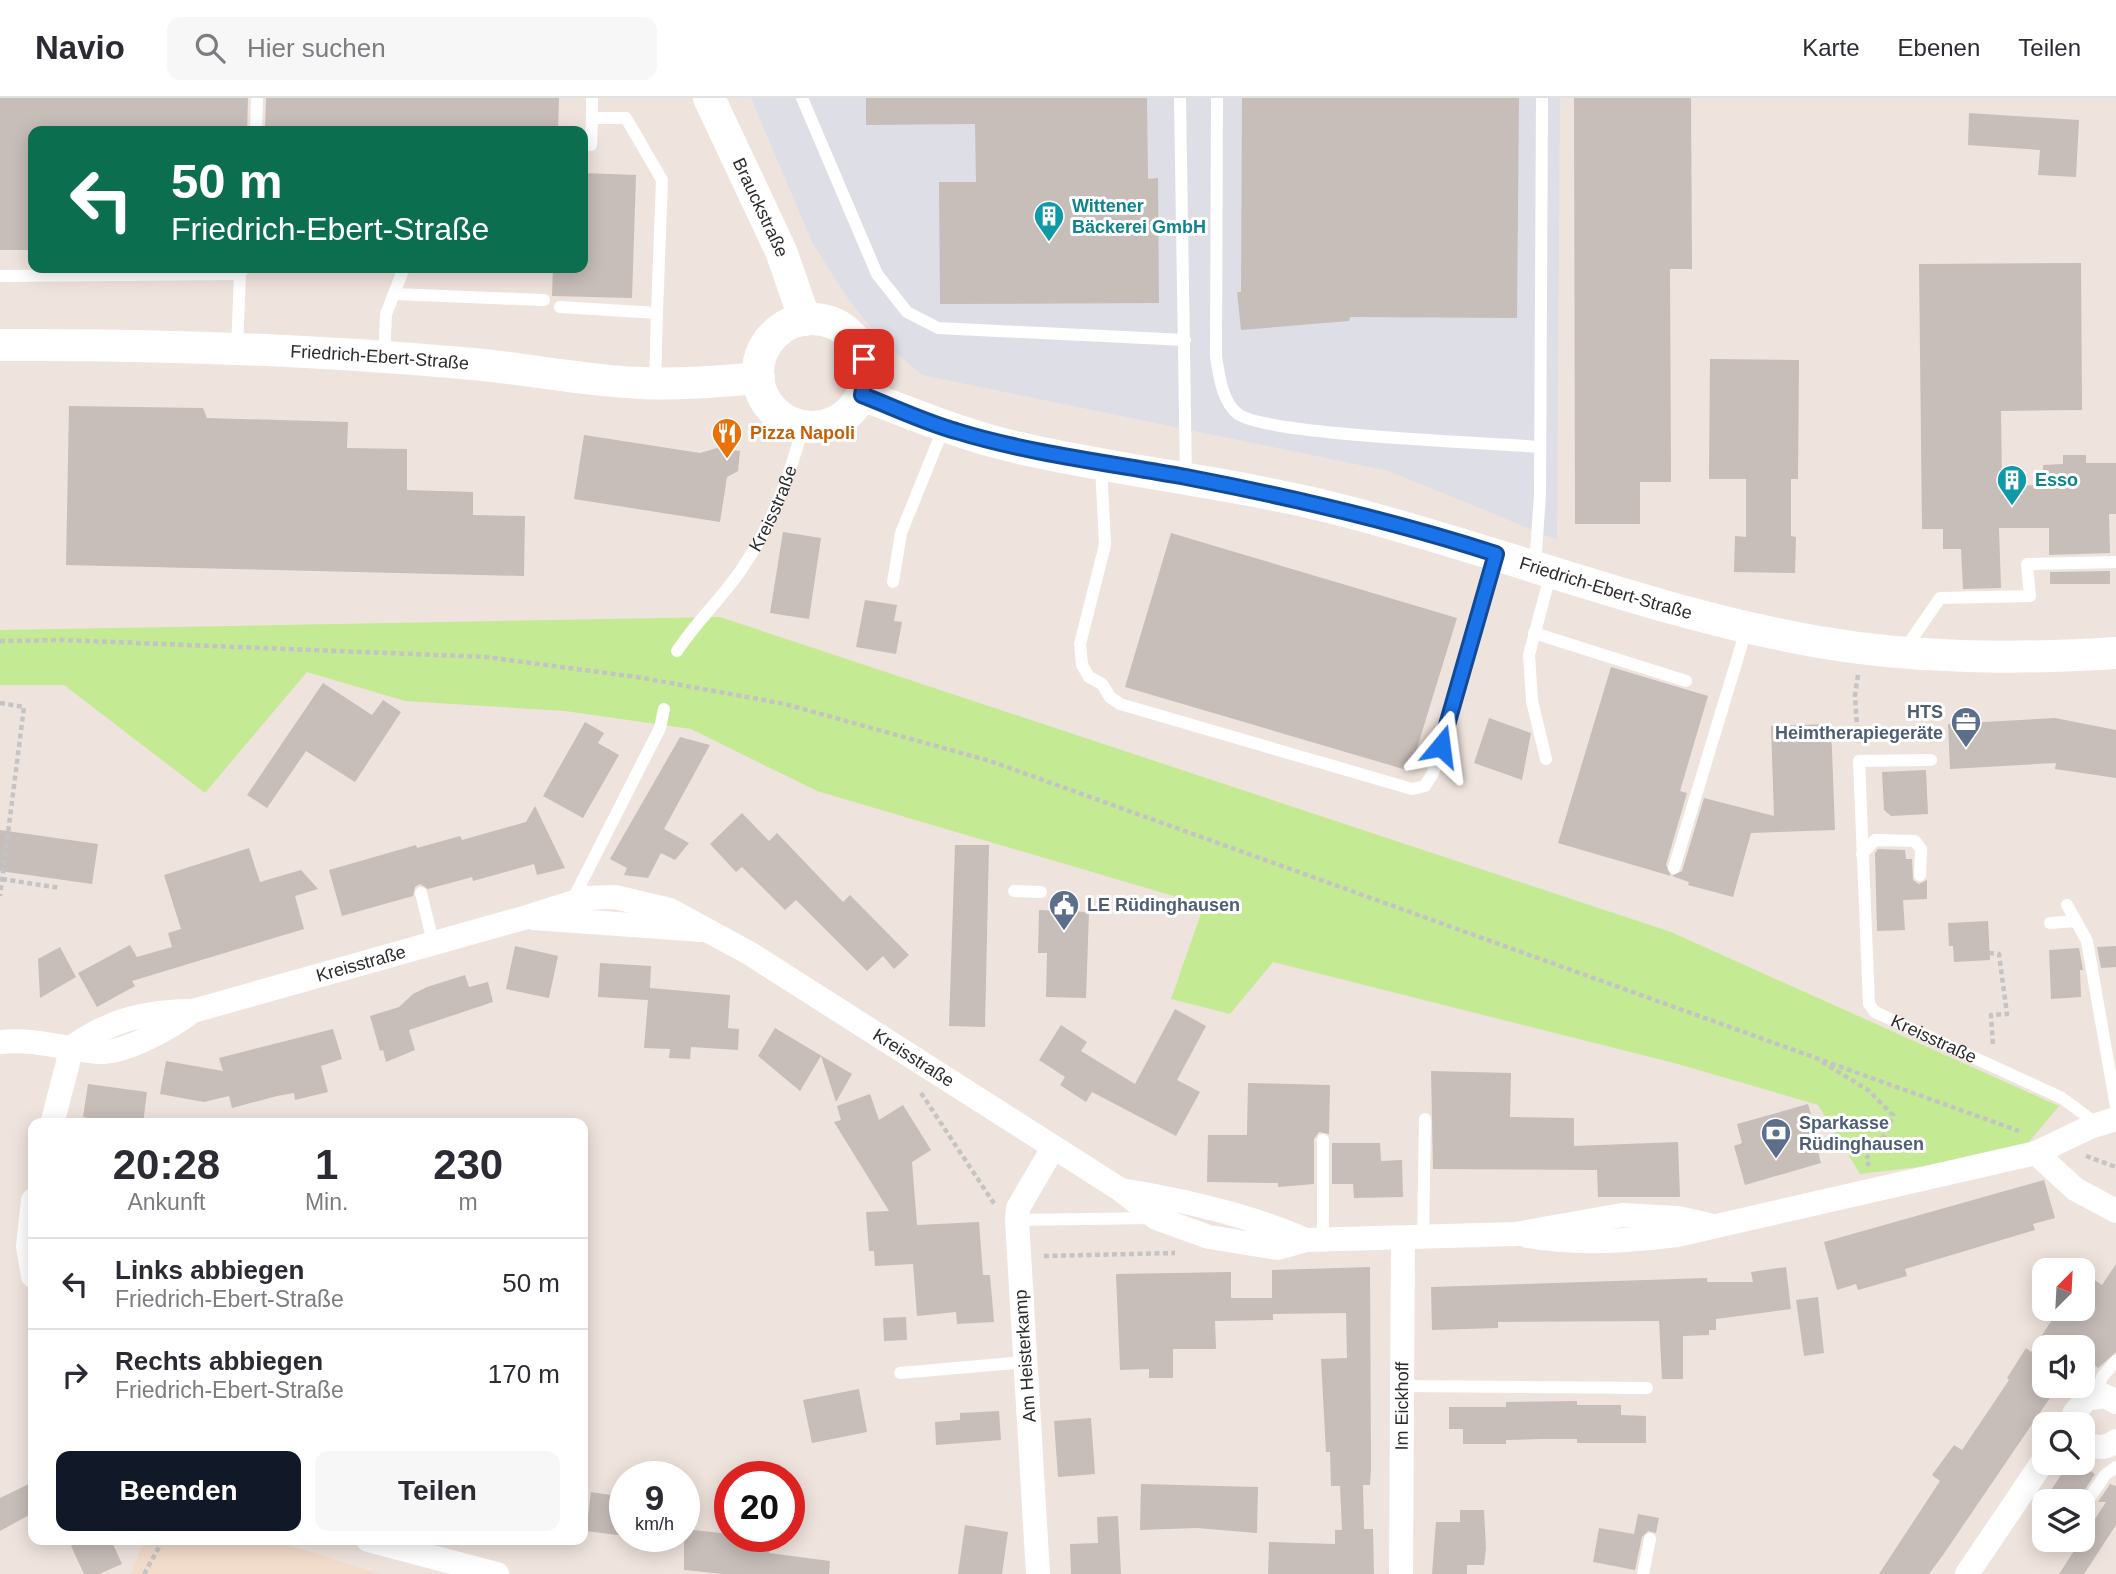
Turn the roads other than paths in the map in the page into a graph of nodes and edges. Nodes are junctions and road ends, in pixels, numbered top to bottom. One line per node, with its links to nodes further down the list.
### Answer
1 (257, 98): 9 (lane)
2 (592, 98): 8 (lane)
3 (709, 98): 19 (street, Brauckstraße)
4 (802, 98): 20 (lane)
5 (1180, 98): 20 (lane)
6 (1217, 98): 29 (lane)
7 (1542, 98): 29 (lane)
8 (592, 118): 10 (lane); 18 (lane)
9 (256, 126)
10 (591, 145)
11 (145, 273): 14 (lane)
12 (242, 273): 22 (lane)
13 (402, 273): 15 (lane)
14 (0, 276)
15 (394, 294): 16 (lane); 23 (lane)
16 (544, 300)
17 (560, 307): 18 (lane)
18 (657, 313): 25 (lane)
19 (805, 320): 24 (street); 26 (street)
20 (1185, 340): 31 (lane)
21 (0, 345): 22 (street, Friedrich-Ebert-Straße)
22 (237, 350): 23 (street, Friedrich-Ebert-Straße)
23 (384, 358): 25 (street, Friedrich-Ebert-Straße)
24 (759, 378): 25 (street, Friedrich-Ebert-Straße); 27 (street)
25 (655, 384)
26 (862, 395): 27 (street); 28 (street, Friedrich-Ebert-Straße)
27 (803, 426): 38 (lane, Kreisstraße)
28 (944, 427): 30 (street, Friedrich-Ebert-Straße); 35 (lane)
29 (1540, 447): 34 (lane)
30 (1101, 462): 31 (street, Friedrich-Ebert-Straße); 32 (lane)
31 (1186, 477): 32 (street, Friedrich-Ebert-Straße)
32 (1496, 554): 34 (street, Friedrich-Ebert-Straße)
33 (2116, 562): 39 (lane)
34 (1543, 569): 36 (street, Friedrich-Ebert-Straße); 37 (lane)
35 (893, 582)
36 (1747, 627): 39 (street, Friedrich-Ebert-Straße); 46 (lane)
37 (1534, 633): 41 (lane); 43 (lane)
38 (677, 651)
39 (1903, 652): 40 (street, Friedrich-Ebert-Straße)
40 (2116, 653)
41 (1686, 681)
42 (664, 709): 52 (lane)
43 (1546, 759)
44 (1931, 760): 45 (lane)
45 (1861, 854): 47 (lane); 61 (lane, Kreisstraße)
46 (1674, 868)
47 (1920, 875)
48 (1014, 891): 49 (lane)
49 (1041, 892)
50 (421, 893): 55 (lane)
51 (2067, 905): 53 (lane)
52 (570, 911): 55 (street, Kreisstraße); 63 (street, Kreisstraße)
53 (2076, 922): 54 (lane); 58 (lane)
54 (2050, 923)
55 (433, 942): 57 (street, Kreisstraße)
56 (7, 1036): 57 (street)
57 (72, 1047): 59 (street)
58 (2116, 1107)
59 (54, 1118)
60 (1425, 1119): 69 (lane)
61 (2107, 1122): 64 (street, Kreisstraße)
62 (1323, 1140): 70 (lane)
63 (1053, 1148): 65 (street, Kreisstraße); 67 (street)
64 (2036, 1153): 66 (street); 69 (street, Kreisstraße)
65 (1121, 1190): 68 (street, Kreisstraße); 70 (street, Kreisstraße)
66 (2116, 1211)
67 (1018, 1214): 68 (lane); 72 (street, Am Heisterkamp)
68 (1156, 1218): 70 (street, Kreisstraße)
69 (1413, 1238): 70 (street, Kreisstraße); 74 (street, Im Eickhoff)
70 (1314, 1240)
71 (2116, 1361): 76 (lane)
72 (1025, 1362): 73 (lane); 86 (street, Am Heisterkamp)
73 (900, 1373)
74 (1401, 1386): 75 (lane); 87 (street, Im Eickhoff)
75 (1647, 1388)
76 (2106, 1399): 77 (street)
77 (2077, 1412)
78 (2116, 1441): 79 (street)
79 (2095, 1447)
80 (2116, 1467): 82 (lane)
81 (2034, 1475): 89 (street)
82 (2095, 1490)
83 (1650, 1539): 88 (lane)
84 (387, 1545): 85 (street)
85 (497, 1574)
86 (1038, 1574)
87 (1401, 1574)
88 (1643, 1574)
89 (1967, 1574)

